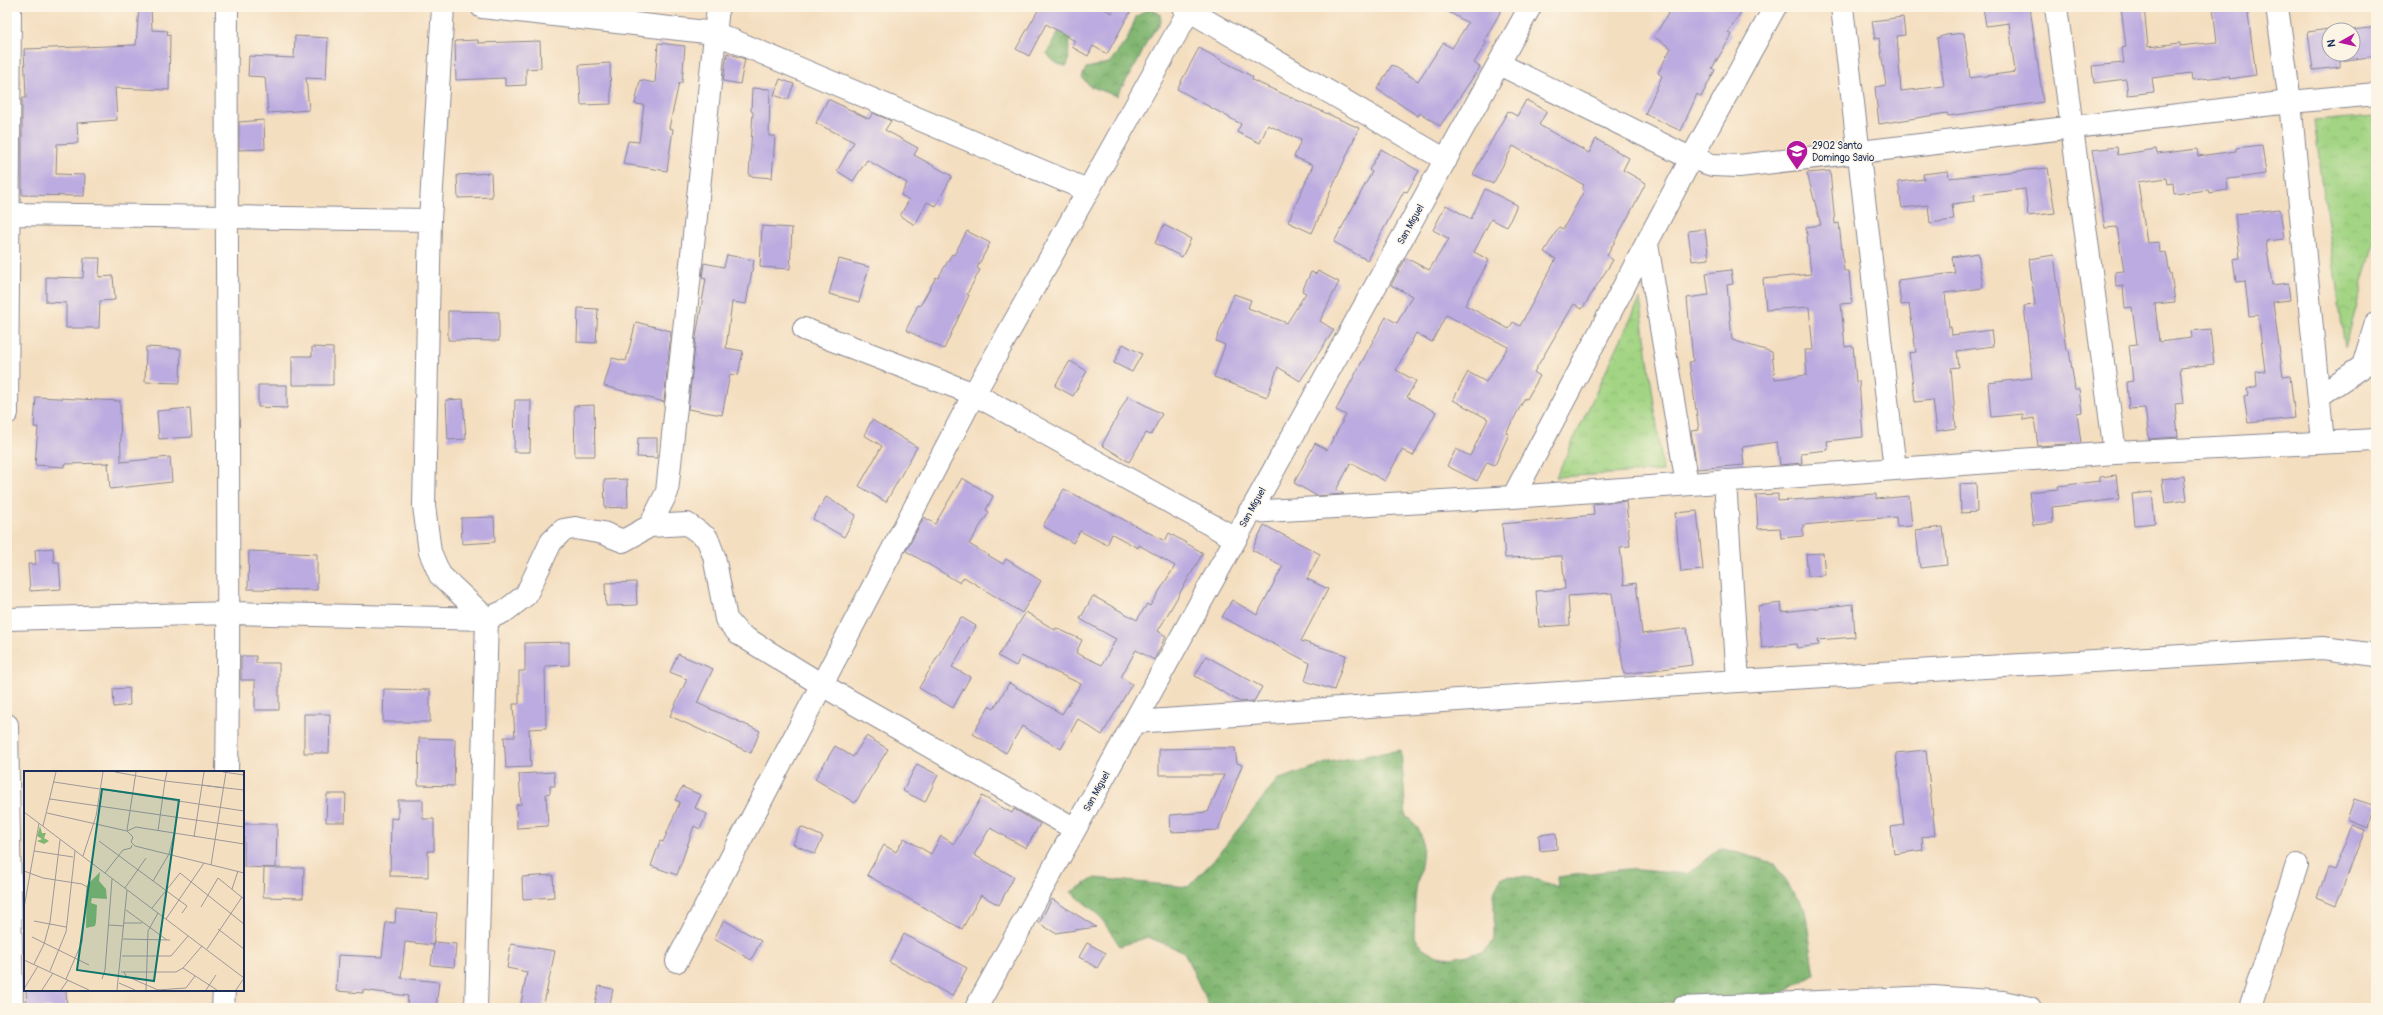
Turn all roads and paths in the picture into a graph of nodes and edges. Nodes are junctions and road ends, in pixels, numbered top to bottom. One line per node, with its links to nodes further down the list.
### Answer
1 (10, 7): 21 (street)
2 (227, 7): 22 (street)
3 (443, 7): 23 (street)
4 (482, 7): 12 (street)
5 (718, 7): 12 (street)
6 (1530, 7): 13 (street, San Miguel)
7 (1775, 7): 18 (street)
8 (1842, 7): 17 (street)
9 (2056, 7): 16 (street)
10 (2277, 7): 15 (street)
11 (1188, 8): 19 (street); 20 (street)
12 (715, 33): 20 (street); 38 (street)
13 (1499, 64): 18 (street); 19 (street, San Miguel)
14 (2376, 94): 15 (street)
15 (2290, 102): 16 (street); 28 (street)
16 (2072, 127): 17 (street); 32 (street)
17 (1860, 153): 18 (street); 33 (street)
18 (1692, 157): 24 (street)
19 (1446, 160): 37 (street, San Miguel)
20 (1087, 190): 27 (street)
21 (8, 214): 22 (street); 29 (street)
22 (225, 217): 23 (street); 40 (street)
23 (430, 220): 42 (street)
24 (1647, 244): 35 (street); 36 (street)
25 (2376, 323): 28 (street)
26 (804, 329): 27 (street)
27 (974, 394): 39 (street); 45 (street)
28 (2319, 396): 31 (street)
29 (7, 413)
30 (2376, 440): 31 (street)
31 (2323, 442): 32 (street)
32 (2115, 453): 33 (street)
33 (1895, 469): 34 (street)
34 (1725, 481): 35 (street); 44 (street)
35 (1687, 484): 36 (street)
36 (1513, 497): 37 (street)
37 (1249, 512): 39 (street, San Miguel)
38 (650, 526): 42 (street); 45 (street)
39 (1235, 538): 46 (street, San Miguel)
40 (230, 613): 41 (street); 42 (street); 48 (street)
41 (7, 619)
42 (487, 619): 55 (street)
43 (2376, 655): 44 (street)
44 (1738, 681): 46 (street)
45 (822, 685): 49 (street); 51 (street)
46 (1134, 722): 49 (street, San Miguel)
47 (7, 725): 53 (street)
48 (227, 771)
49 (1075, 830): 56 (street, San Miguel)
50 (2297, 865): 59 (street)
51 (677, 961)
52 (224, 991): 54 (street)
53 (12, 1008)
54 (223, 1008)
55 (476, 1008)
56 (976, 1008)
57 (1682, 1008): 58 (street)
58 (2030, 1008)
59 (2250, 1008)

